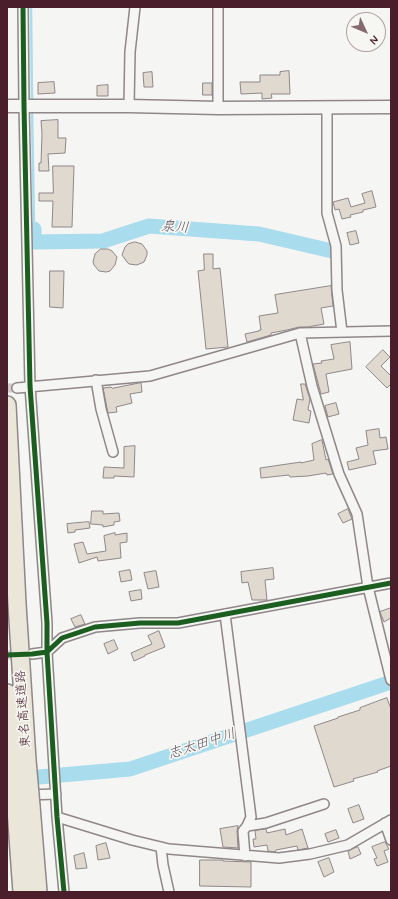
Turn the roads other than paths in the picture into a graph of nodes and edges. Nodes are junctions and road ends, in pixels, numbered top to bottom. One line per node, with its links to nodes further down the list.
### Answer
1 (23, 7): 5 (street)
2 (135, 7): 6 (street)
3 (218, 7): 9 (street)
4 (9, 106): 5 (street)
5 (29, 106): 6 (street); 14 (street)
6 (129, 106): 9 (street)
7 (327, 107): 8 (street); 9 (street); 11 (street)
8 (391, 107)
9 (218, 108)
10 (391, 330): 11 (street)
11 (342, 332): 12 (street)
12 (300, 333): 13 (street); 19 (street)
13 (96, 380): 14 (street); 17 (street)
14 (30, 386): 15 (street); 21 (street)
15 (17, 388)
16 (7, 405): 25 (highway, 東名高速道路)
17 (113, 452)
18 (391, 583): 19 (street)
19 (368, 587): 20 (street); 23 (street)
20 (224, 614): 21 (street); 31 (street)
21 (47, 652): 22 (street); 26 (street)
22 (32, 654)
23 (390, 678)
24 (7, 693): 25 (highway, 東名高速道路)
25 (20, 761): 27 (highway, 東名高速道路, bridge)
26 (56, 794): 27 (street); 29 (street)
27 (18, 803): 35 (highway, 東名高速道路); 36 (highway, 東名高速道路)
28 (324, 804): 31 (street)
29 (57, 817): 33 (street); 37 (street)
30 (388, 822): 32 (street); 34 (street)
31 (247, 826): 34 (street)
32 (391, 840)
33 (161, 847): 34 (street); 38 (street)
34 (245, 856)
35 (22, 892)
36 (38, 892)
37 (64, 892)
38 (169, 892)

